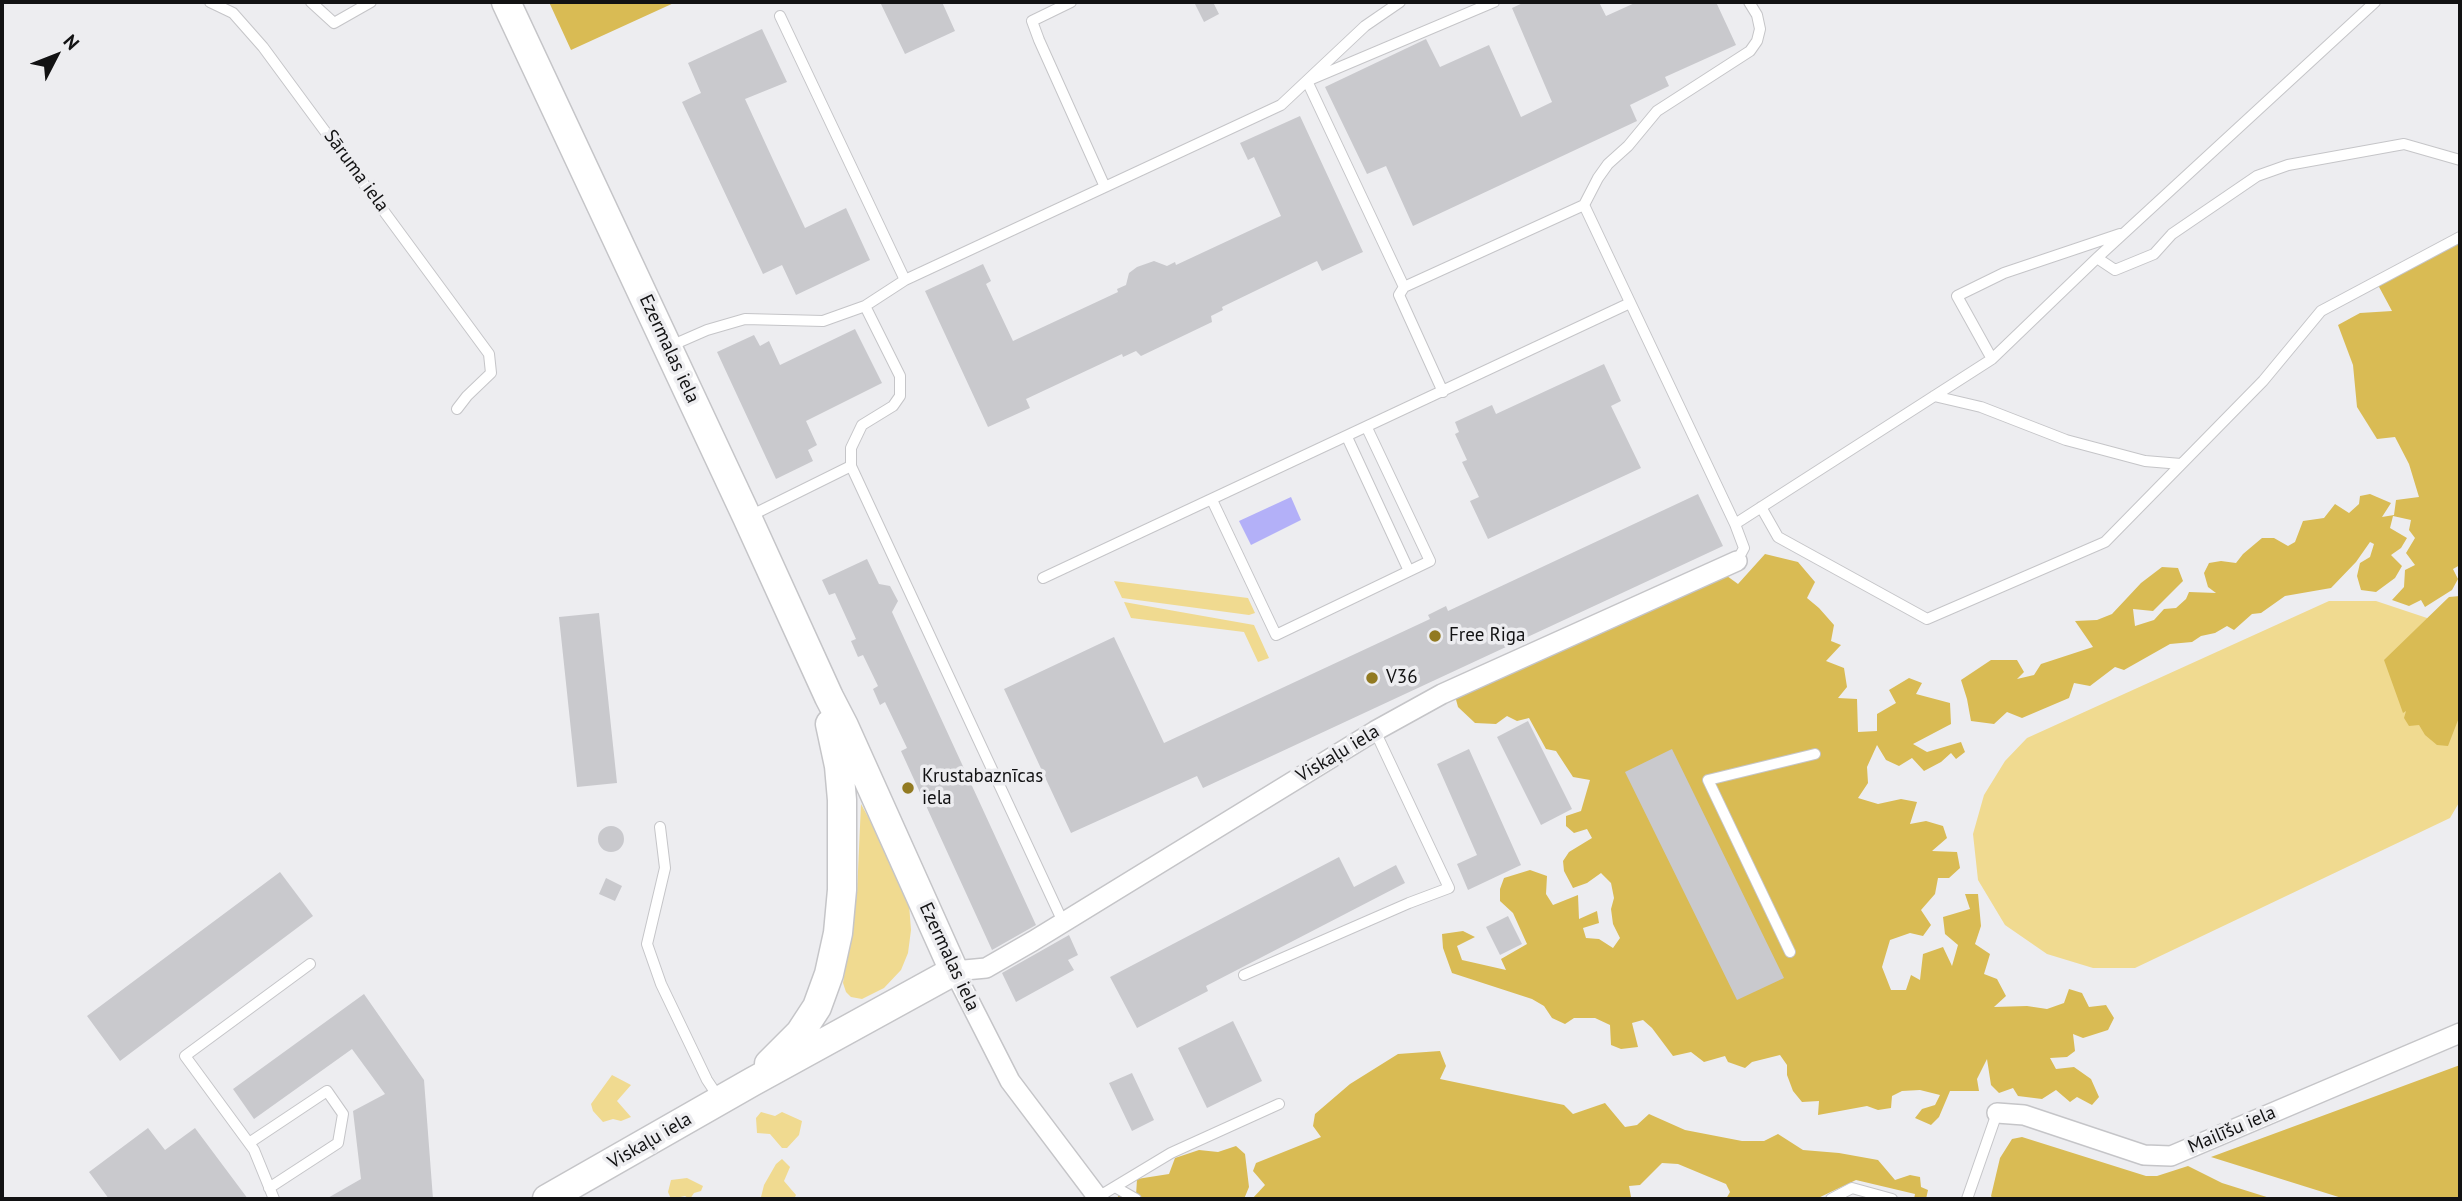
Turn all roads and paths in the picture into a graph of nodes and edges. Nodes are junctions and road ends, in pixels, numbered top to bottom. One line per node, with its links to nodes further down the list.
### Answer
1 (210, 2): 26 (lane, Sāruma iela)
2 (311, 2): 3 (lane)
3 (371, 2)
4 (506, 2): 22 (street, Ezermalas iela)
5 (1071, 2): 13 (lane)
6 (1400, 2): 11 (lane)
7 (1494, 2): 11 (lane)
8 (1749, 2): 14 (lane)
9 (2375, 2): 15 (lane)
10 (780, 16): 18 (lane)
11 (1307, 81): 13 (lane); 19 (lane)
12 (2460, 160): 17 (lane)
13 (1105, 187): 18 (lane)
14 (1584, 205): 19 (lane); 20 (lane)
15 (2124, 233): 17 (lane); 23 (lane)
16 (2460, 237): 29 (lane)
17 (2097, 258): 23 (lane)
18 (905, 280): 21 (lane)
19 (1404, 287): 24 (lane)
20 (1630, 303): 24 (lane); 34 (lane)
21 (864, 306): 22 (lane); 30 (lane)
22 (668, 347): 33 (street, Ezermalas iela)
23 (1992, 359): 25 (lane)
24 (1443, 393): 27 (lane)
25 (1934, 396): 29 (lane); 32 (lane)
26 (457, 409)
27 (1367, 428): 28 (lane); 36 (lane)
28 (1347, 437): 31 (lane); 36 (lane)
29 (2181, 464): 32 (lane)
30 (851, 466): 33 (lane); 42 (lane)
31 (1212, 500): 36 (lane); 37 (lane)
32 (1761, 507): 34 (lane)
33 (747, 517): 38 (street, Ezermalas iela)
34 (1735, 524): 35 (lane)
35 (1737, 561): 39 (street, Viskaļu iela)
36 (1409, 571)
37 (1044, 578)
38 (829, 697): 45 (street, Ezermalas iela); 47 (street, Ezermalas iela)
39 (1375, 731): 42 (street, Viskaļu iela); 46 (lane)
40 (1815, 754): 43 (lane)
41 (660, 827): 51 (lane)
42 (1063, 922): 45 (street, Viskaļu iela)
43 (1790, 952)
44 (310, 964): 54 (lane)
45 (954, 971): 48 (street); 56 (street, Ezermalas iela)
46 (1244, 975)
47 (825, 985): 48 (street); 50 (street, Ezermalas iela)
48 (866, 1021): 50 (street)
49 (2460, 1033): 53 (street, Mailīšu iela)
50 (752, 1082): 51 (street, Viskaļu iela)
51 (721, 1101): 59 (street, Viskaļu iela)
52 (1279, 1104): 56 (lane)
53 (1997, 1113): 63 (lane)
54 (248, 1143): 55 (lane); 55 (lane)
55 (270, 1188): 58 (lane)
56 (1104, 1194): 60 (lane)
57 (1866, 1196): 61 (lane); 62 (lane)
58 (274, 1199)
59 (547, 1199)
60 (1136, 1199)
61 (1831, 1199)
62 (1892, 1199)
63 (1967, 1199)

